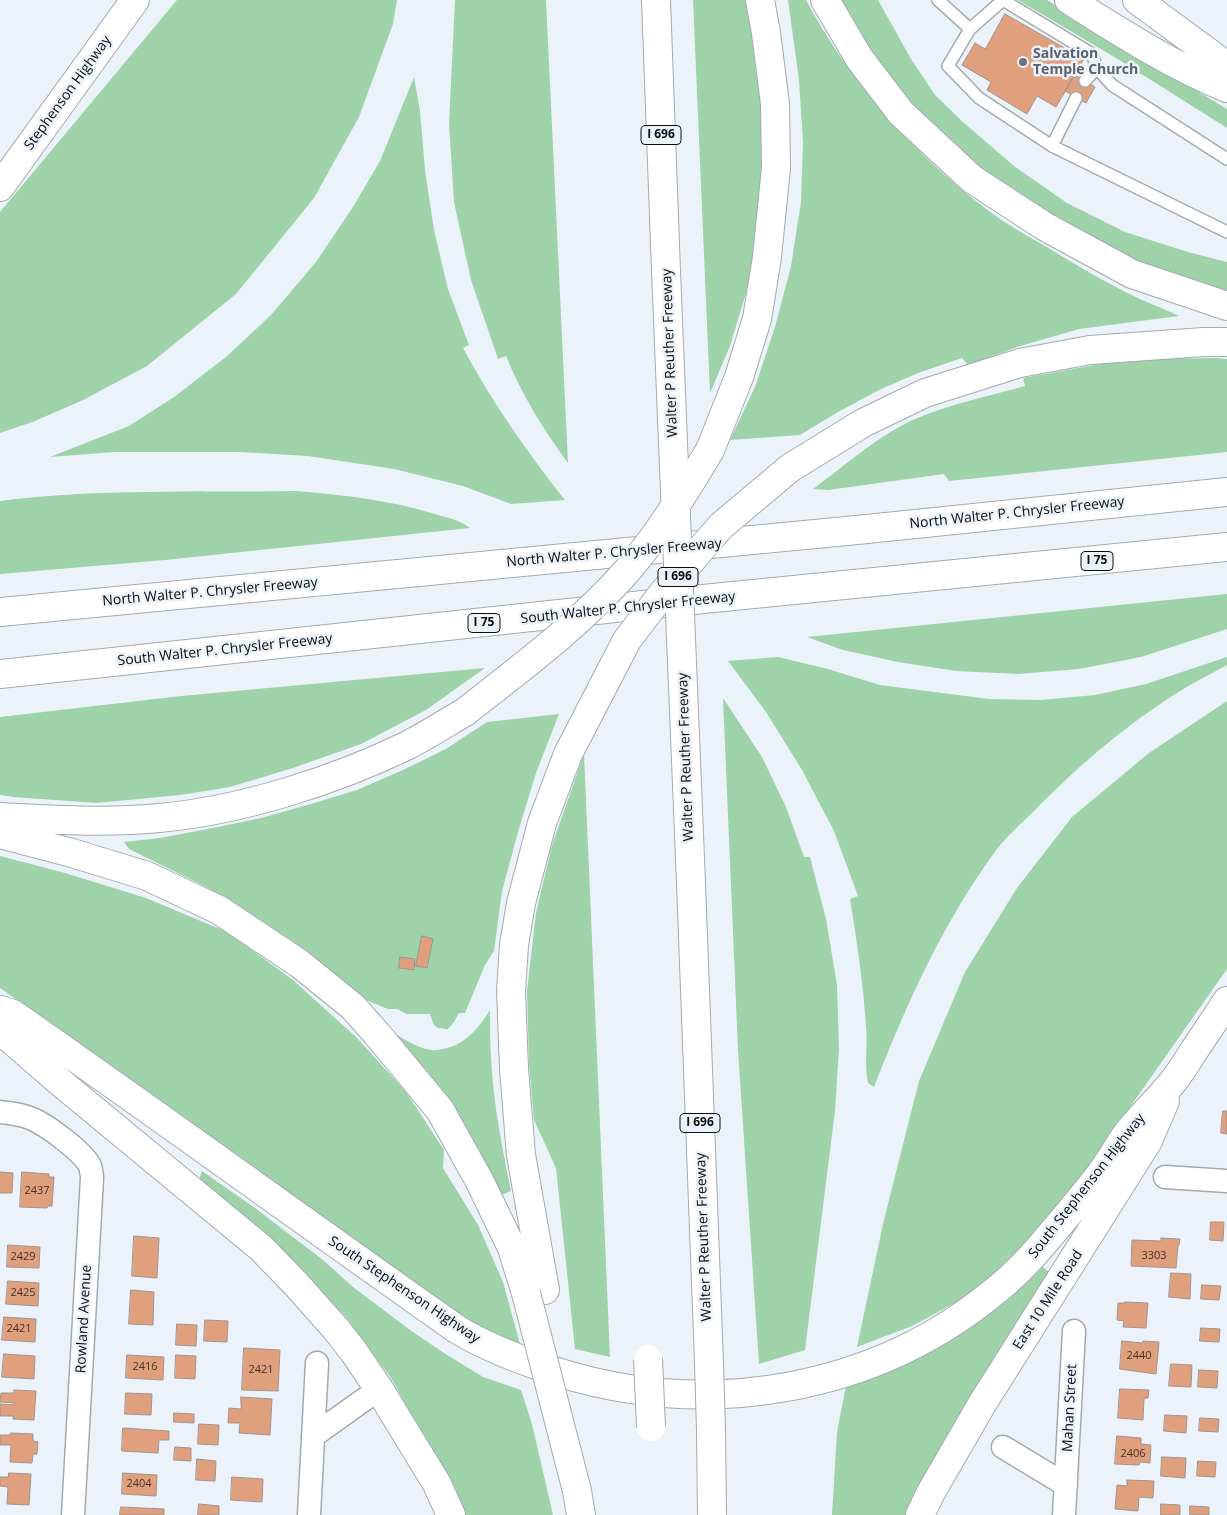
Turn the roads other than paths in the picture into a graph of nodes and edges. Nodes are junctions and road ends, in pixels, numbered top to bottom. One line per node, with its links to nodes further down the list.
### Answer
1 (135, 0): 16 (main road, Stephenson Highway)
2 (656, 0): 46 (main road, Walter P Reuther Freeway / I 696, bridge)
3 (760, 0): 24 (main road, bridge)
4 (825, 0): 18 (main road)
5 (938, 0): 8 (lane)
6 (1069, 0): 12 (main road)
7 (1137, 0): 10 (main road)
8 (970, 29): 9 (lane); 14 (lane)
9 (1097, 68): 11 (lane); 15 (lane)
10 (1227, 69)
11 (1085, 81)
12 (1227, 88)
13 (1076, 98): 14 (lane)
14 (1052, 146): 17 (lane)
15 (1227, 159)
16 (0, 187)
17 (1227, 232)
18 (1227, 306)
19 (1227, 342): 33 (main road, bridge)
20 (1227, 492): 22 (main road, North Walter P. Chrysler Freeway)
21 (1227, 548): 23 (main road, South Walter P. Chrysler Freeway / I 75)
22 (0, 610)
23 (0, 674)
24 (0, 816)
25 (0, 834): 33 (main road)
26 (1227, 1001): 29 (main road)
27 (0, 1010): 29 (main road, South Stephenson Highway)
28 (0, 1030): 37 (main road)
29 (1172, 1083): 47 (main road, East 10 Mile Road)
30 (0, 1112): 43 (street, Rowland Avenue)
31 (1165, 1177): 32 (street)
32 (1227, 1181)
33 (536, 1292): 42 (main road, bridge)
34 (1074, 1331): 41 (street, Mahan Street)
35 (648, 1360): 38 (main road, bridge)
36 (318, 1363): 39 (street)
37 (379, 1390): 39 (street); 45 (main road)
38 (651, 1427)
39 (313, 1436): 44 (street)
40 (1003, 1447): 41 (street)
41 (1066, 1485): 48 (street, Mahan Street)
42 (579, 1503)
43 (73, 1515)
44 (309, 1515)
45 (451, 1515)
46 (712, 1515)
47 (920, 1515)
48 (1064, 1515)

